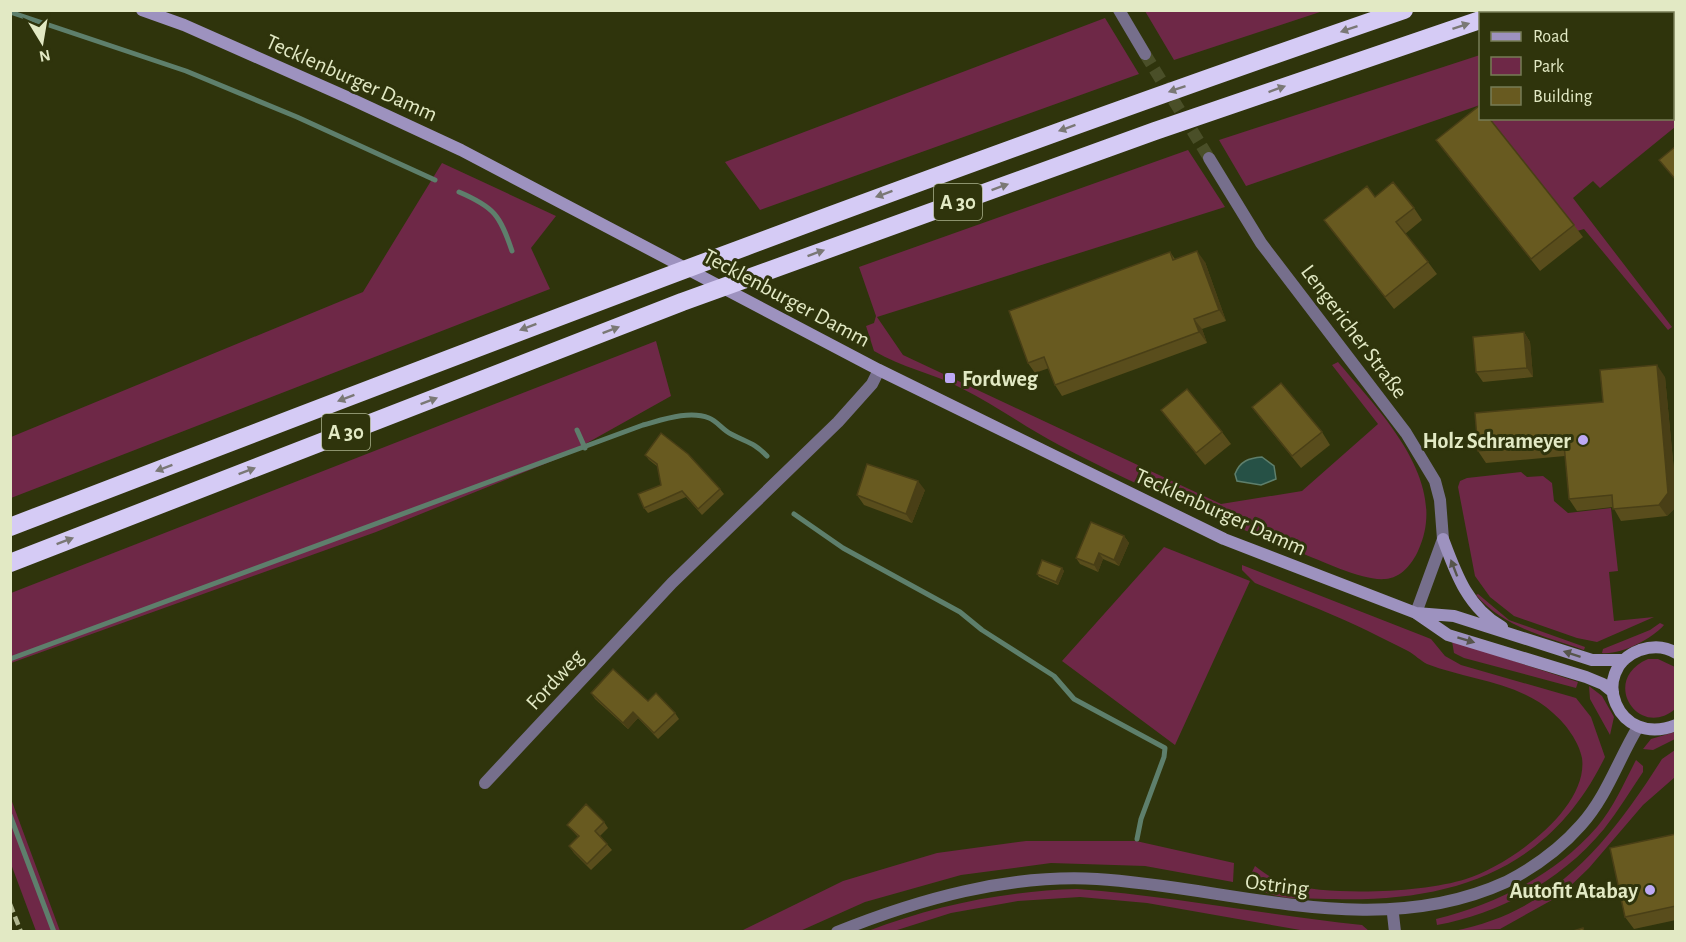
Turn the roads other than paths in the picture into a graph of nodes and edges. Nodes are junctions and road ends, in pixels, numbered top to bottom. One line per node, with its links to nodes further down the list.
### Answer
1 (142, 10): 7 (main road, Tecklenburger Damm)
2 (1119, 10): 5 (street)
3 (1404, 10): 8 (highway, A 30, one-way to 8)
4 (1479, 20): 10 (highway, A 30, one-way to 4)
5 (1145, 54)
6 (1209, 158): 9 (street, Lengericher Straße)
7 (879, 370): 11 (main road, Tecklenburger Damm); 18 (street, Fordweg)
8 (10, 527)
9 (1443, 539): 11 (street, Lengericher Straße); 12 (main road, Lengericher Straße, one-way to 9)
10 (10, 563)
11 (1416, 613): 12 (main road, Tecklenburger Damm); 15 (main road, Tecklenburger Damm, one-way to 15)
12 (1522, 638): 14 (main road, Tecklenburger Damm, one-way to 12)
13 (1674, 649): 14 (main road)
14 (1624, 660): 15 (main road)
15 (1612, 692): 17 (main road)
16 (1676, 725): 17 (main road)
17 (1638, 727): 19 (street, Ostring)
18 (485, 783)
19 (1393, 914): 20 (street, Ostring); 21 (street)
20 (837, 932)
21 (1395, 932)

